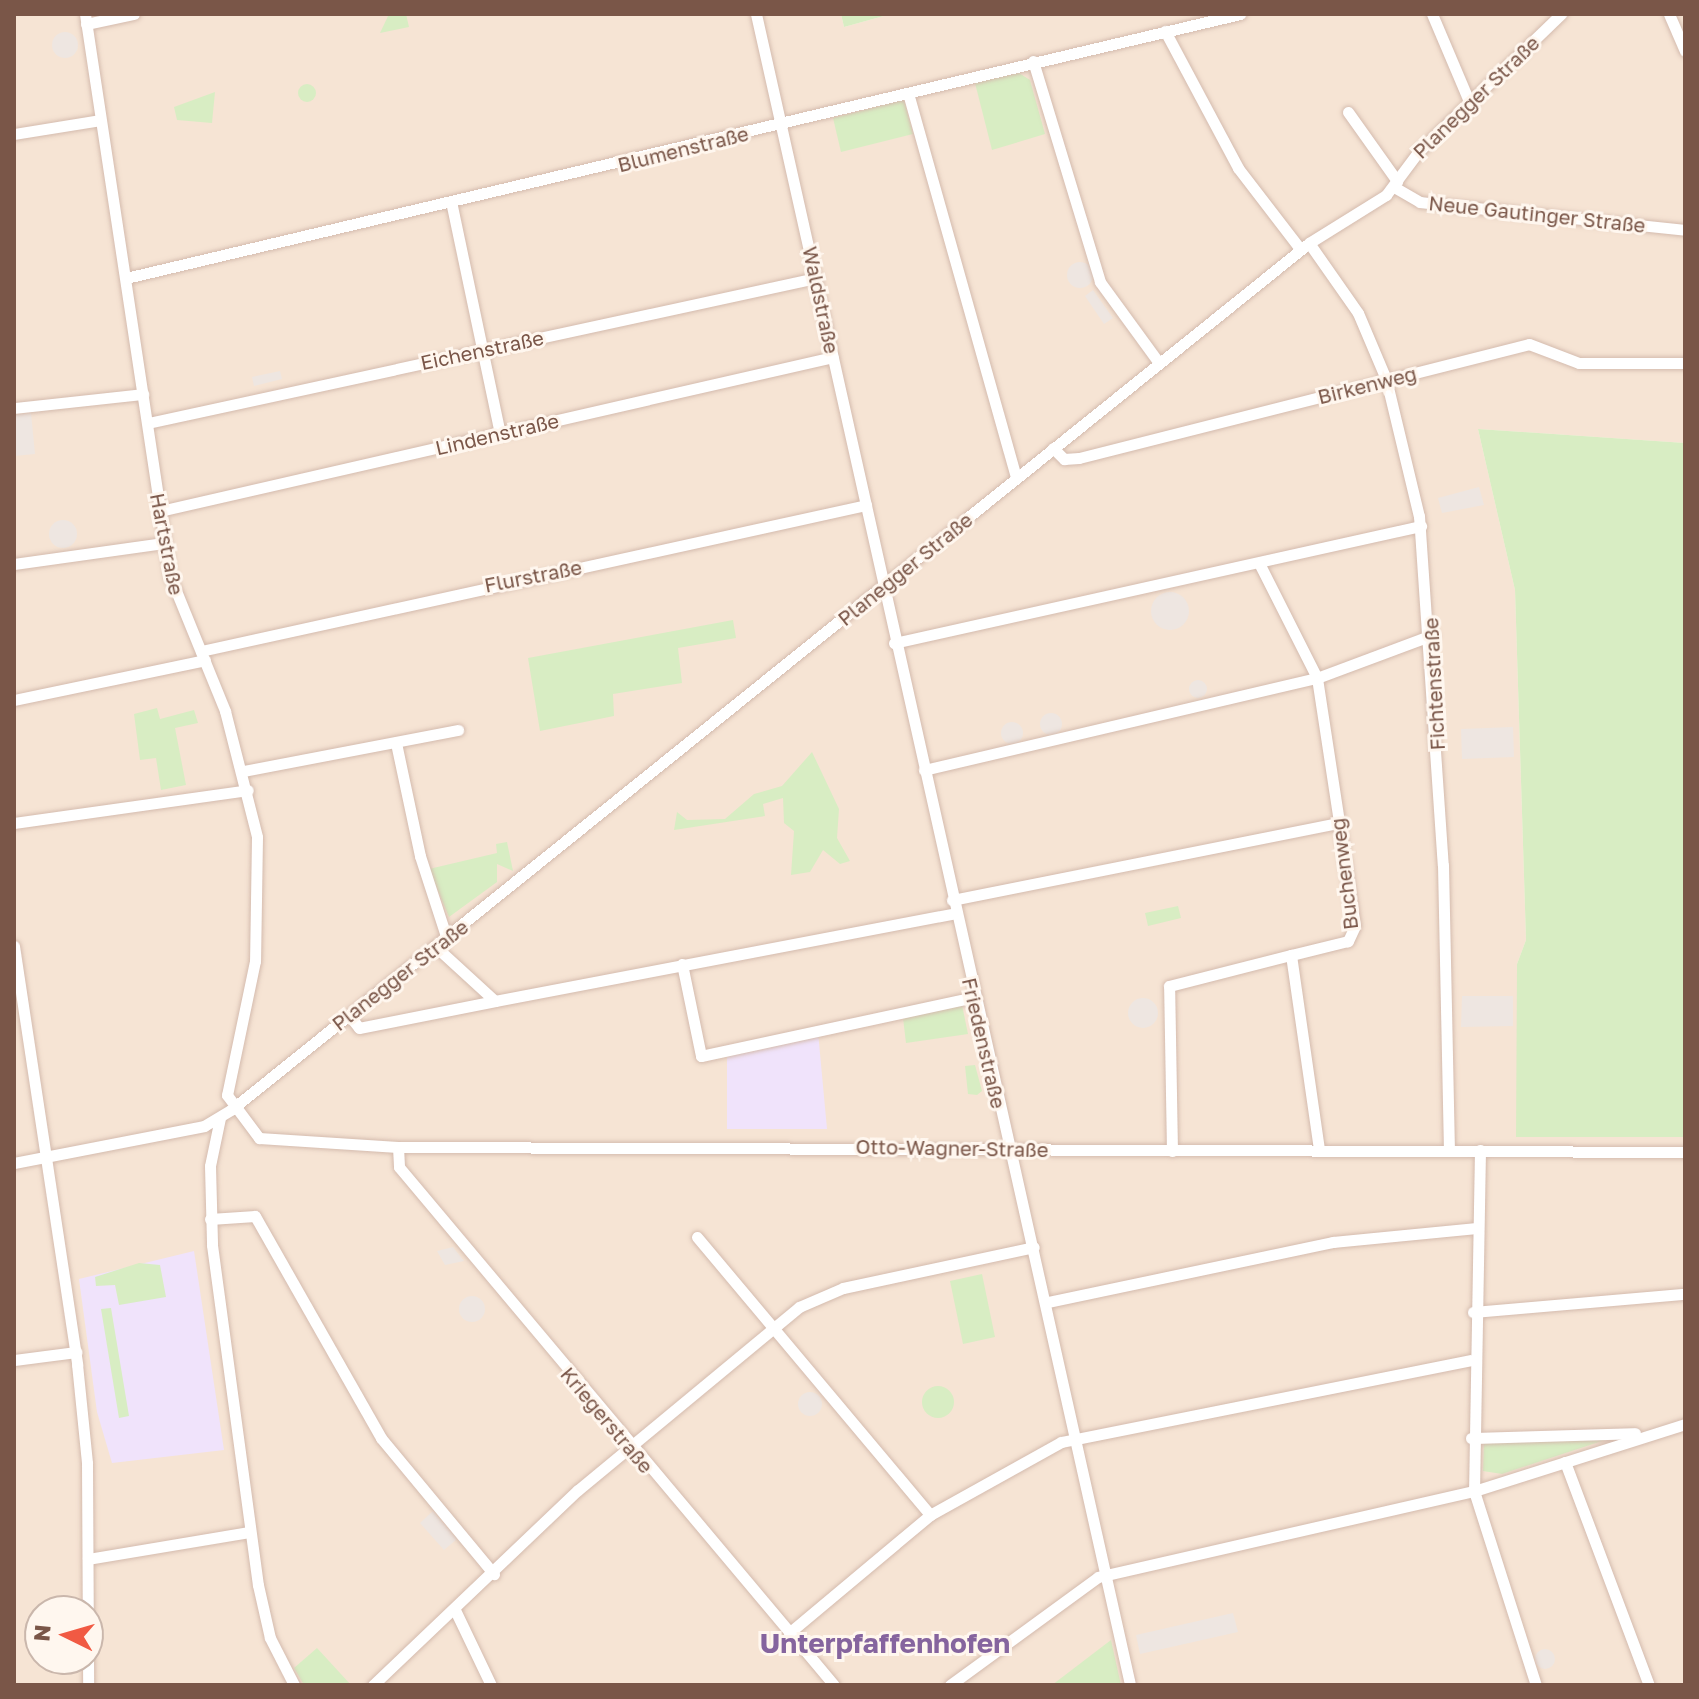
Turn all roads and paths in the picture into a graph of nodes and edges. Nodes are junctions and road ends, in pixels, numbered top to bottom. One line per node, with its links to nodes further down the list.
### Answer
1 (134, 14): 7 (street)
2 (756, 14): 15 (street, Waldstraße)
3 (1240, 14): 8 (street, Blumenstraße)
4 (1432, 14): 12 (street)
5 (1561, 14): 12 (street, Planegger Straße)
6 (1669, 14): 9 (street)
7 (85, 19): 14 (street, Hartstraße)
8 (1165, 31): 10 (street, Blumenstraße); 20 (street, Fichtenstraße)
9 (1685, 51)
10 (1033, 61): 11 (street, Blumenstraße); 25 (street)
11 (908, 93): 15 (street, Blumenstraße); 33 (street)
12 (1471, 106): 17 (street, Planegger Straße)
13 (1348, 112): 17 (street)
14 (100, 120): 16 (street); 21 (street, Hartstraße)
15 (783, 124): 18 (street, Blumenstraße); 22 (street, Waldstraße)
16 (14, 134)
17 (1395, 184): 19 (street, Neue Gautinger Straße); 20 (street, Planegger Straße)
18 (452, 206): 21 (street, Blumenstraße); 23 (street)
19 (1685, 230)
20 (1305, 246): 25 (street, Planegger Straße); 27 (street, Fichtenstraße)
21 (126, 278): 28 (street, Hartstraße)
22 (816, 278): 23 (street, Eichenstraße); 24 (street, Waldstraße)
23 (483, 350): 30 (street, Eichenstraße); 31 (street)
24 (833, 357): 31 (street, Lindenstraße); 34 (street, Waldstraße)
25 (1159, 363): 32 (street, Planegger Straße)
26 (1685, 363): 27 (street, Birkenweg)
27 (1386, 379): 32 (street, Birkenweg); 36 (street, Fichtenstraße)
28 (143, 394): 29 (street); 30 (street, Hartstraße)
29 (14, 405)
30 (148, 423): 35 (street, Hartstraße)
31 (500, 433): 35 (street, Lindenstraße)
32 (1053, 448): 33 (street, Planegger Straße)
33 (1016, 477): 40 (street, Planegger Straße)
34 (866, 505): 40 (street, Waldstraße); 43 (street, Flurstraße)
35 (160, 511): 37 (street, Hartstraße)
36 (1421, 526): 38 (street); 41 (street, Fichtenstraße)
37 (164, 543): 39 (street); 43 (street, Hartstraße)
38 (1259, 563): 42 (street); 44 (street, Buchenweg)
39 (14, 564)
40 (883, 588): 42 (street, Friedenstraße); 55 (street, Planegger Straße)
41 (1432, 635): 44 (street); 68 (street, Fichtenstraße)
42 (894, 643): 48 (street, Friedenstraße)
43 (203, 656): 45 (street, Flurstraße); 49 (street, Hartstraße)
44 (1317, 678): 48 (street); 52 (street, Buchenweg)
45 (14, 700)
46 (458, 730): 47 (street)
47 (396, 743): 49 (street); 55 (street)
48 (924, 770): 53 (street, Friedenstraße)
49 (243, 771): 50 (street, Hartstraße)
50 (248, 790): 51 (street); 63 (street, Hartstraße)
51 (14, 823)
52 (1339, 823): 53 (street); 58 (street, Buchenweg)
53 (952, 900): 54 (street, Friedenstraße)
54 (955, 913): 59 (street); 60 (street, Friedenstraße)
55 (447, 939): 57 (street, Planegger Straße)
56 (14, 946): 72 (street)
57 (436, 947): 61 (street); 62 (street, Planegger Straße)
58 (1291, 955): 67 (street); 70 (street)
59 (682, 964): 60 (street); 61 (street)
60 (973, 997): 66 (street, Friedenstraße)
61 (491, 1003): 62 (street)
62 (349, 1015): 63 (street, Planegger Straße)
63 (232, 1109): 64 (street, Planegger Straße); 65 (street, Otto-Wagner-Straße)
64 (220, 1118): 72 (street); 74 (street)
65 (398, 1147): 66 (street, Otto-Wagner-Straße); 89 (street, Kriegerstraße)
66 (1010, 1147): 70 (street, Otto-Wagner-Straße); 77 (street, Friedenstraße)
67 (1319, 1150): 68 (street, Otto-Wagner-Straße); 70 (street, Otto-Wagner-Straße)
68 (1449, 1150): 69 (street, Otto-Wagner-Straße)
69 (1480, 1150): 71 (street, Otto-Wagner-Straße); 75 (street)
70 (1172, 1151)
71 (1685, 1152)
72 (47, 1156): 73 (street); 82 (street)
73 (14, 1163)
74 (210, 1219): 93 (street); 95 (street)
75 (1476, 1228): 79 (street); 80 (street)
76 (697, 1237): 81 (street)
77 (1034, 1247): 79 (street, Friedenstraße); 81 (street)
78 (1685, 1294): 80 (street)
79 (1048, 1302): 87 (street, Friedenstraße)
80 (1473, 1312): 84 (street)
81 (773, 1327): 89 (street); 92 (street)
82 (76, 1352): 83 (street); 94 (street)
83 (14, 1360)
84 (1471, 1360): 87 (street); 88 (street)
85 (1685, 1424): 86 (street)
86 (1644, 1433): 88 (street); 90 (street)
87 (1078, 1437): 92 (street); 96 (street, Friedenstraße)
88 (1471, 1438): 91 (street)
89 (628, 1446): 95 (street); 98 (street, Kriegerstraße)
90 (1565, 1462): 91 (street); 107 (street)
91 (1474, 1491): 96 (street); 106 (street)
92 (930, 1515): 98 (street)
93 (250, 1532): 94 (street); 100 (street)
94 (88, 1559): 99 (street)
95 (494, 1574): 97 (street)
96 (1107, 1575): 104 (street); 105 (street, Friedenstraße)
97 (455, 1610): 101 (street); 102 (street)
98 (789, 1633): 103 (street, Kriegerstraße)
99 (88, 1685)
100 (294, 1685)
101 (373, 1685)
102 (491, 1685)
103 (834, 1685)
104 (950, 1685)
105 (1130, 1685)
106 (1536, 1685)
107 (1649, 1685)

